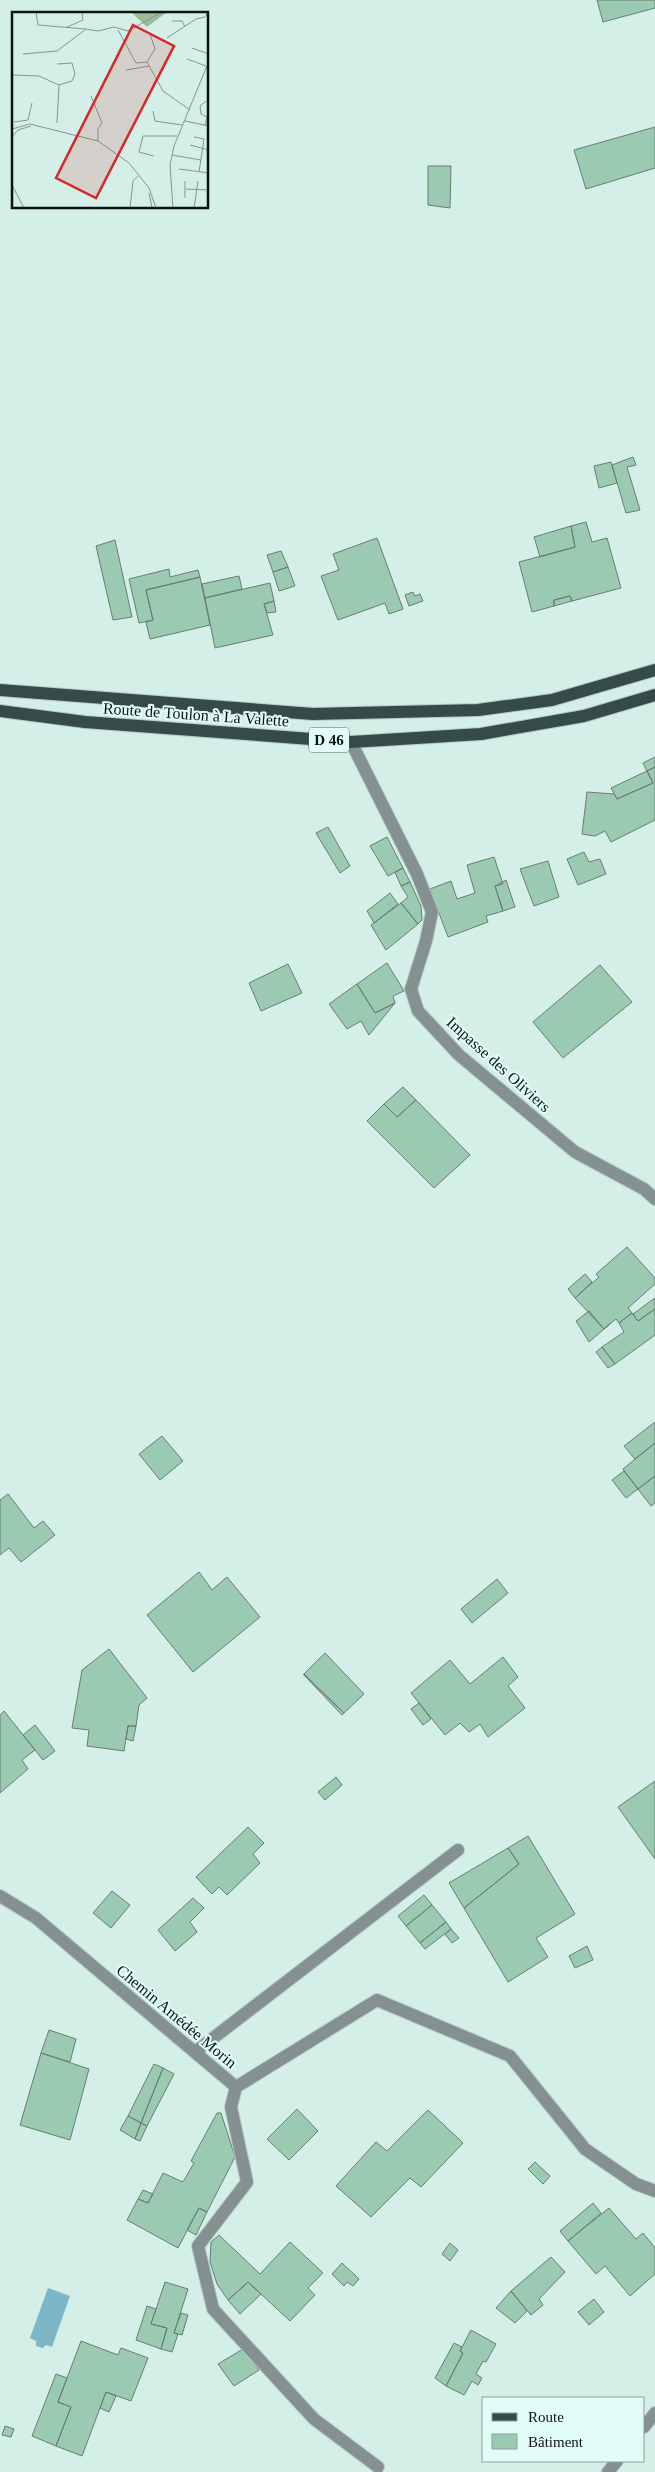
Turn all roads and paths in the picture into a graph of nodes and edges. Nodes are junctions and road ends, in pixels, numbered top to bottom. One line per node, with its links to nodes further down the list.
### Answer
1 (655, 670): 2 (main road, Route de Toulon à La Valette / D 46)
2 (0, 690)
3 (655, 695): 5 (main road, Route de Toulon à La Valette / D 46)
4 (0, 711): 5 (main road, Route de Toulon à La Valette / D 46)
5 (351, 742): 6 (street, Impasse des Oliviers)
6 (655, 1200)
7 (458, 1850): 9 (street)
8 (0, 1896): 9 (street, Chemin Amédée Morin)
9 (195, 2052): 10 (street, Chemin Amédée Morin)
10 (236, 2087): 11 (street, Chemin Amédée Morin); 15 (street)
11 (655, 2191)
12 (655, 2413): 13 (street)
13 (645, 2426)
14 (616, 2462): 16 (street)
15 (378, 2467)
16 (608, 2472)

